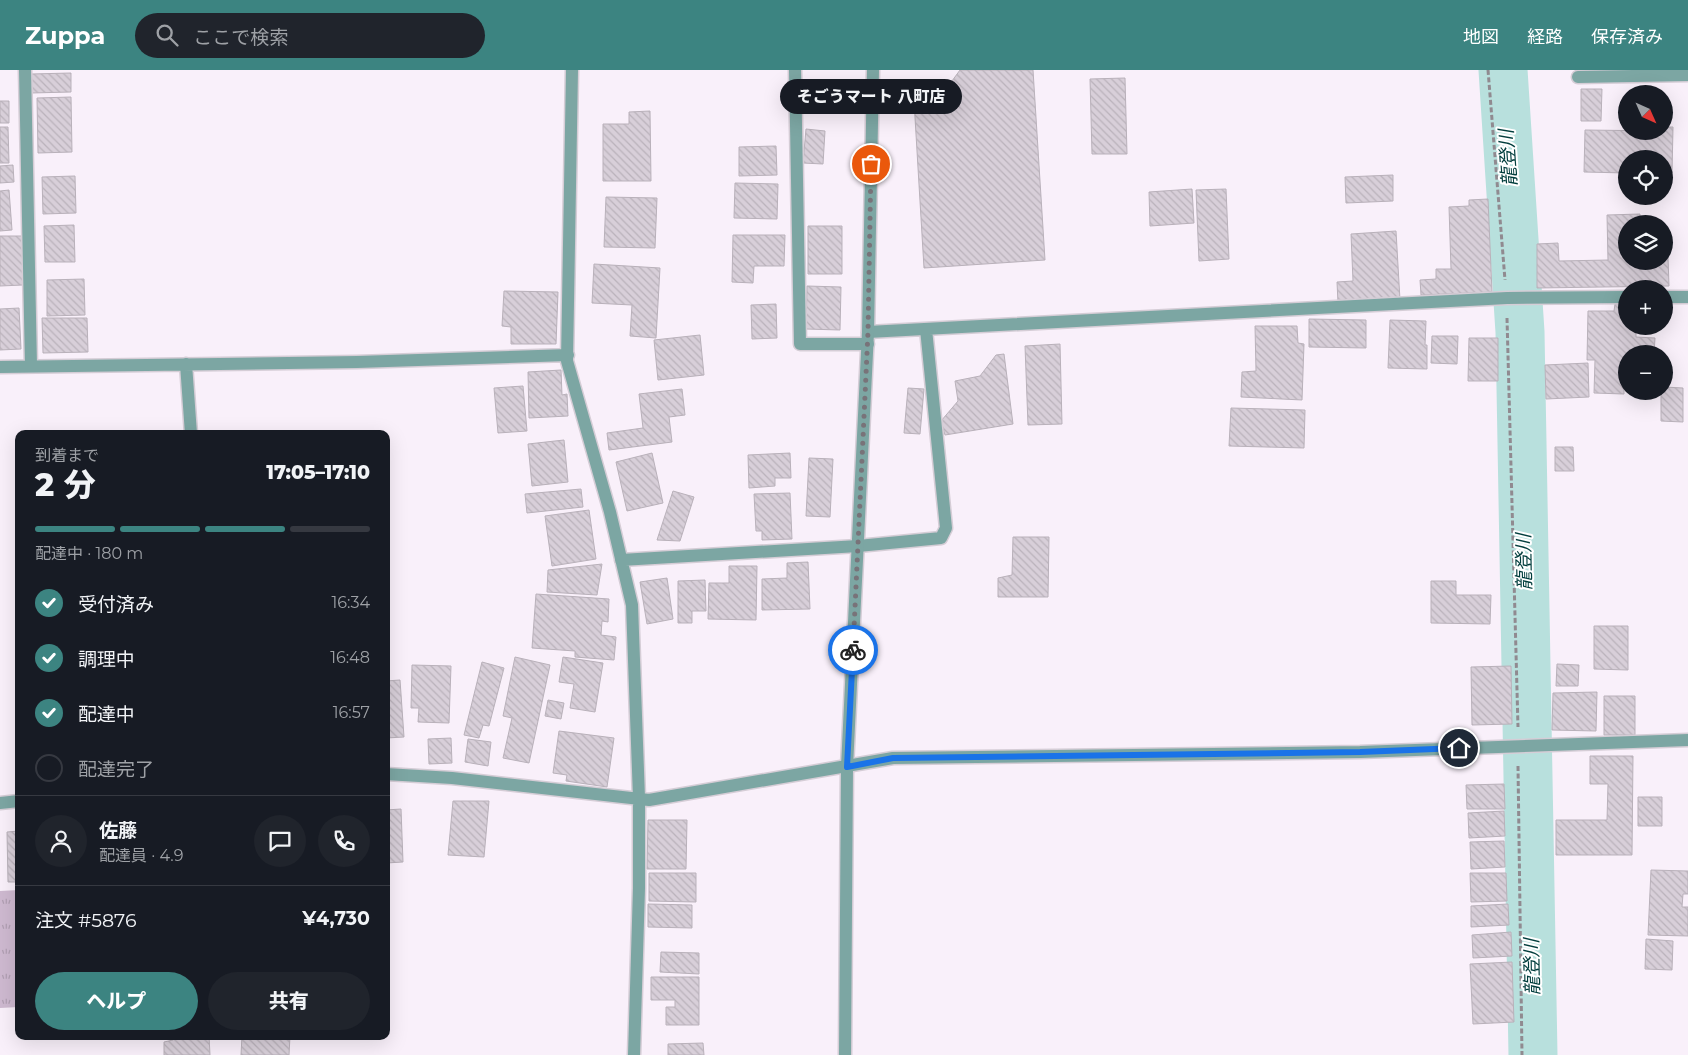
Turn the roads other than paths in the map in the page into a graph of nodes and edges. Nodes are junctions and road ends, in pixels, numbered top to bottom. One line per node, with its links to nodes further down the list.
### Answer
1 (25, 70): 15 (street)
2 (572, 70): 12 (street)
3 (795, 70): 11 (street)
4 (873, 70): 11 (street)
5 (1688, 75): 6 (street)
6 (1578, 77)
7 (1673, 297): 8 (street)
8 (1688, 297)
9 (1618, 298): 10 (street)
10 (926, 329): 11 (street); 17 (street)
11 (868, 338): 17 (street)
12 (568, 355): 13 (street); 18 (street)
13 (186, 364): 15 (street); 16 (street)
14 (0, 366): 15 (street)
15 (31, 366)
16 (191, 430)
17 (858, 546): 18 (street); 20 (street)
18 (622, 560): 22 (street)
19 (1688, 740): 20 (street)
20 (847, 767): 22 (street); 26 (street)
21 (390, 774): 22 (street)
22 (639, 798): 25 (street)
23 (15, 801): 24 (street)
24 (0, 803)
25 (634, 1055)
26 (845, 1055)

